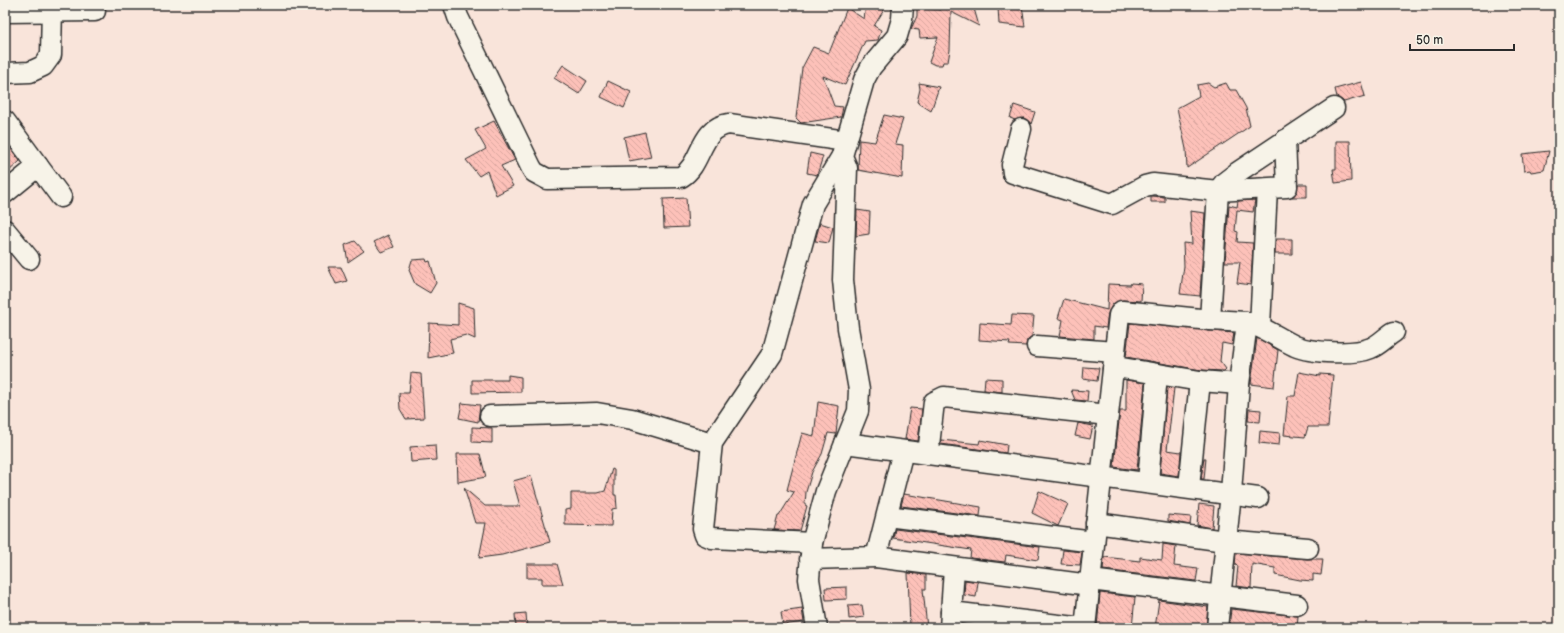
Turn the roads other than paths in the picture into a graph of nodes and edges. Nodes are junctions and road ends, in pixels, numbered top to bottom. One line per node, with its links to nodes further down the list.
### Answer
1 (454, 5): 11 (street)
2 (903, 5): 11 (street)
3 (52, 8): 4 (street); 5 (street); 6 (street)
4 (95, 11)
5 (5, 12)
6 (5, 73)
7 (1334, 108): 10 (street)
8 (5, 121): 12 (street)
9 (1021, 129): 14 (street)
10 (1285, 140): 13 (street); 14 (street)
11 (844, 148): 29 (street); 30 (street)
12 (38, 166): 15 (street); 16 (street)
13 (1267, 189): 14 (street); 20 (street)
14 (1218, 192): 19 (street)
15 (5, 193)
16 (61, 196)
17 (5, 230): 18 (street)
18 (29, 259)
19 (1210, 320): 20 (street); 23 (street)
20 (1253, 324): 21 (street); 26 (street)
21 (1394, 332)
22 (1037, 346): 23 (street)
23 (1114, 360): 24 (street); 27 (street)
24 (1157, 374): 25 (street); 34 (street)
25 (1200, 382): 26 (street); 35 (street)
26 (1239, 384): 36 (street)
27 (1108, 415): 32 (street); 33 (street)
28 (490, 416): 29 (street)
29 (712, 442): 42 (street)
30 (845, 443): 31 (street); 42 (street)
31 (903, 451): 32 (street); 38 (street)
32 (928, 454): 33 (street)
33 (1101, 476): 34 (street); 39 (street)
34 (1148, 482): 35 (street)
35 (1189, 487): 36 (street)
36 (1231, 493): 37 (street); 40 (street)
37 (1258, 498)
38 (887, 516): 39 (street); 43 (street)
39 (1095, 533): 40 (street); 45 (street)
40 (1225, 541): 41 (street); 46 (street)
41 (1308, 548)
42 (811, 551): 43 (street); 49 (street)
43 (876, 557): 44 (street)
44 (954, 568): 45 (street); 48 (street)
45 (1090, 583): 46 (street); 50 (street)
46 (1220, 596): 47 (street); 51 (street)
47 (1297, 605)
48 (950, 620): 50 (street)
49 (817, 628)
50 (1084, 628)
51 (1216, 628)

